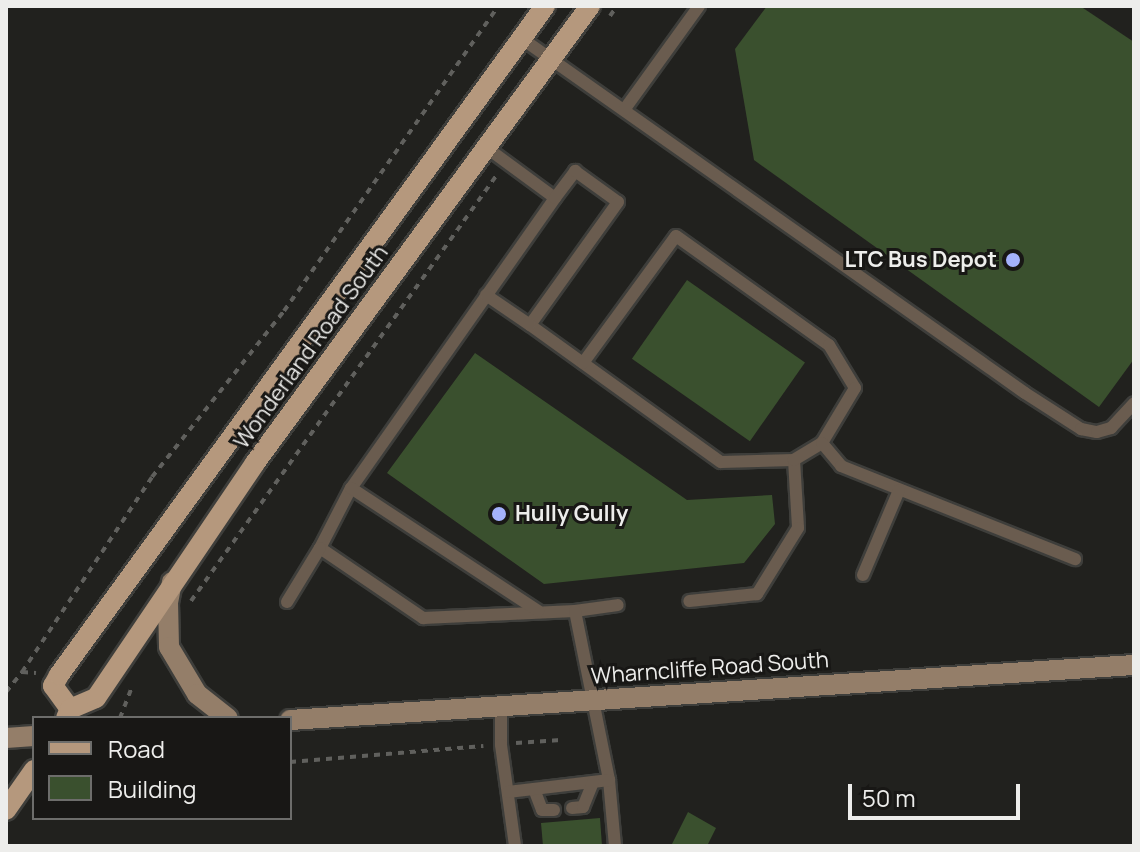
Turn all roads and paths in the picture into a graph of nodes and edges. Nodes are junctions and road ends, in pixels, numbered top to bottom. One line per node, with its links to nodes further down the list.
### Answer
1 (498, 6): 32 (path)
2 (545, 6): 7 (main road, Wonderland Road South)
3 (590, 6): 8 (main road, Wonderland Road South)
4 (617, 6): 6 (path)
5 (699, 6): 9 (lane)
6 (601, 28)
7 (521, 38): 8 (lane); 35 (main road, Wonderland Road South)
8 (552, 59): 9 (lane); 10 (main road, Wonderland Road South)
9 (624, 110): 16 (lane)
10 (487, 148): 11 (lane); 24 (main road, Wonderland Road South)
11 (507, 160): 12 (lane); 30 (path)
12 (555, 198): 13 (lane); 14 (lane)
13 (486, 295): 14 (lane); 19 (lane)
14 (530, 325): 15 (lane)
15 (583, 363): 17 (lane); 18 (lane)
16 (1134, 403)
17 (822, 443): 18 (lane); 20 (lane)
18 (794, 460): 25 (lane)
19 (351, 488): 21 (lane); 28 (lane)
20 (899, 490): 22 (lane); 23 (lane)
21 (320, 548): 26 (lane); 28 (lane)
22 (1075, 559)
23 (863, 575)
24 (172, 582): 35 (main road, Wonderland Road South); 36 (main road)
25 (689, 601)
26 (287, 602)
27 (618, 605): 29 (lane)
28 (538, 611): 29 (lane)
29 (575, 611): 33 (lane)
30 (183, 613)
31 (1134, 665): 33 (main road, Wharncliffe Road South)
32 (22, 672)
33 (595, 700): 34 (main road, Wharncliffe Road South); 44 (lane)
34 (501, 706): 37 (main road, Wharncliffe Road South); 41 (lane)
35 (68, 713)
36 (225, 716)
37 (292, 720)
38 (32, 736): 39 (main road)
39 (6, 738)
40 (561, 740): 41 (path)
41 (501, 745): 42 (path); 47 (lane)
42 (292, 762)
43 (32, 773): 49 (main road)
44 (609, 780): 45 (lane); 52 (lane)
45 (593, 782): 46 (lane); 48 (lane)
46 (534, 789): 47 (lane); 50 (lane)
47 (508, 792): 51 (lane)
48 (572, 808)
49 (6, 810)
50 (554, 810)
51 (515, 846)
52 (615, 846)

